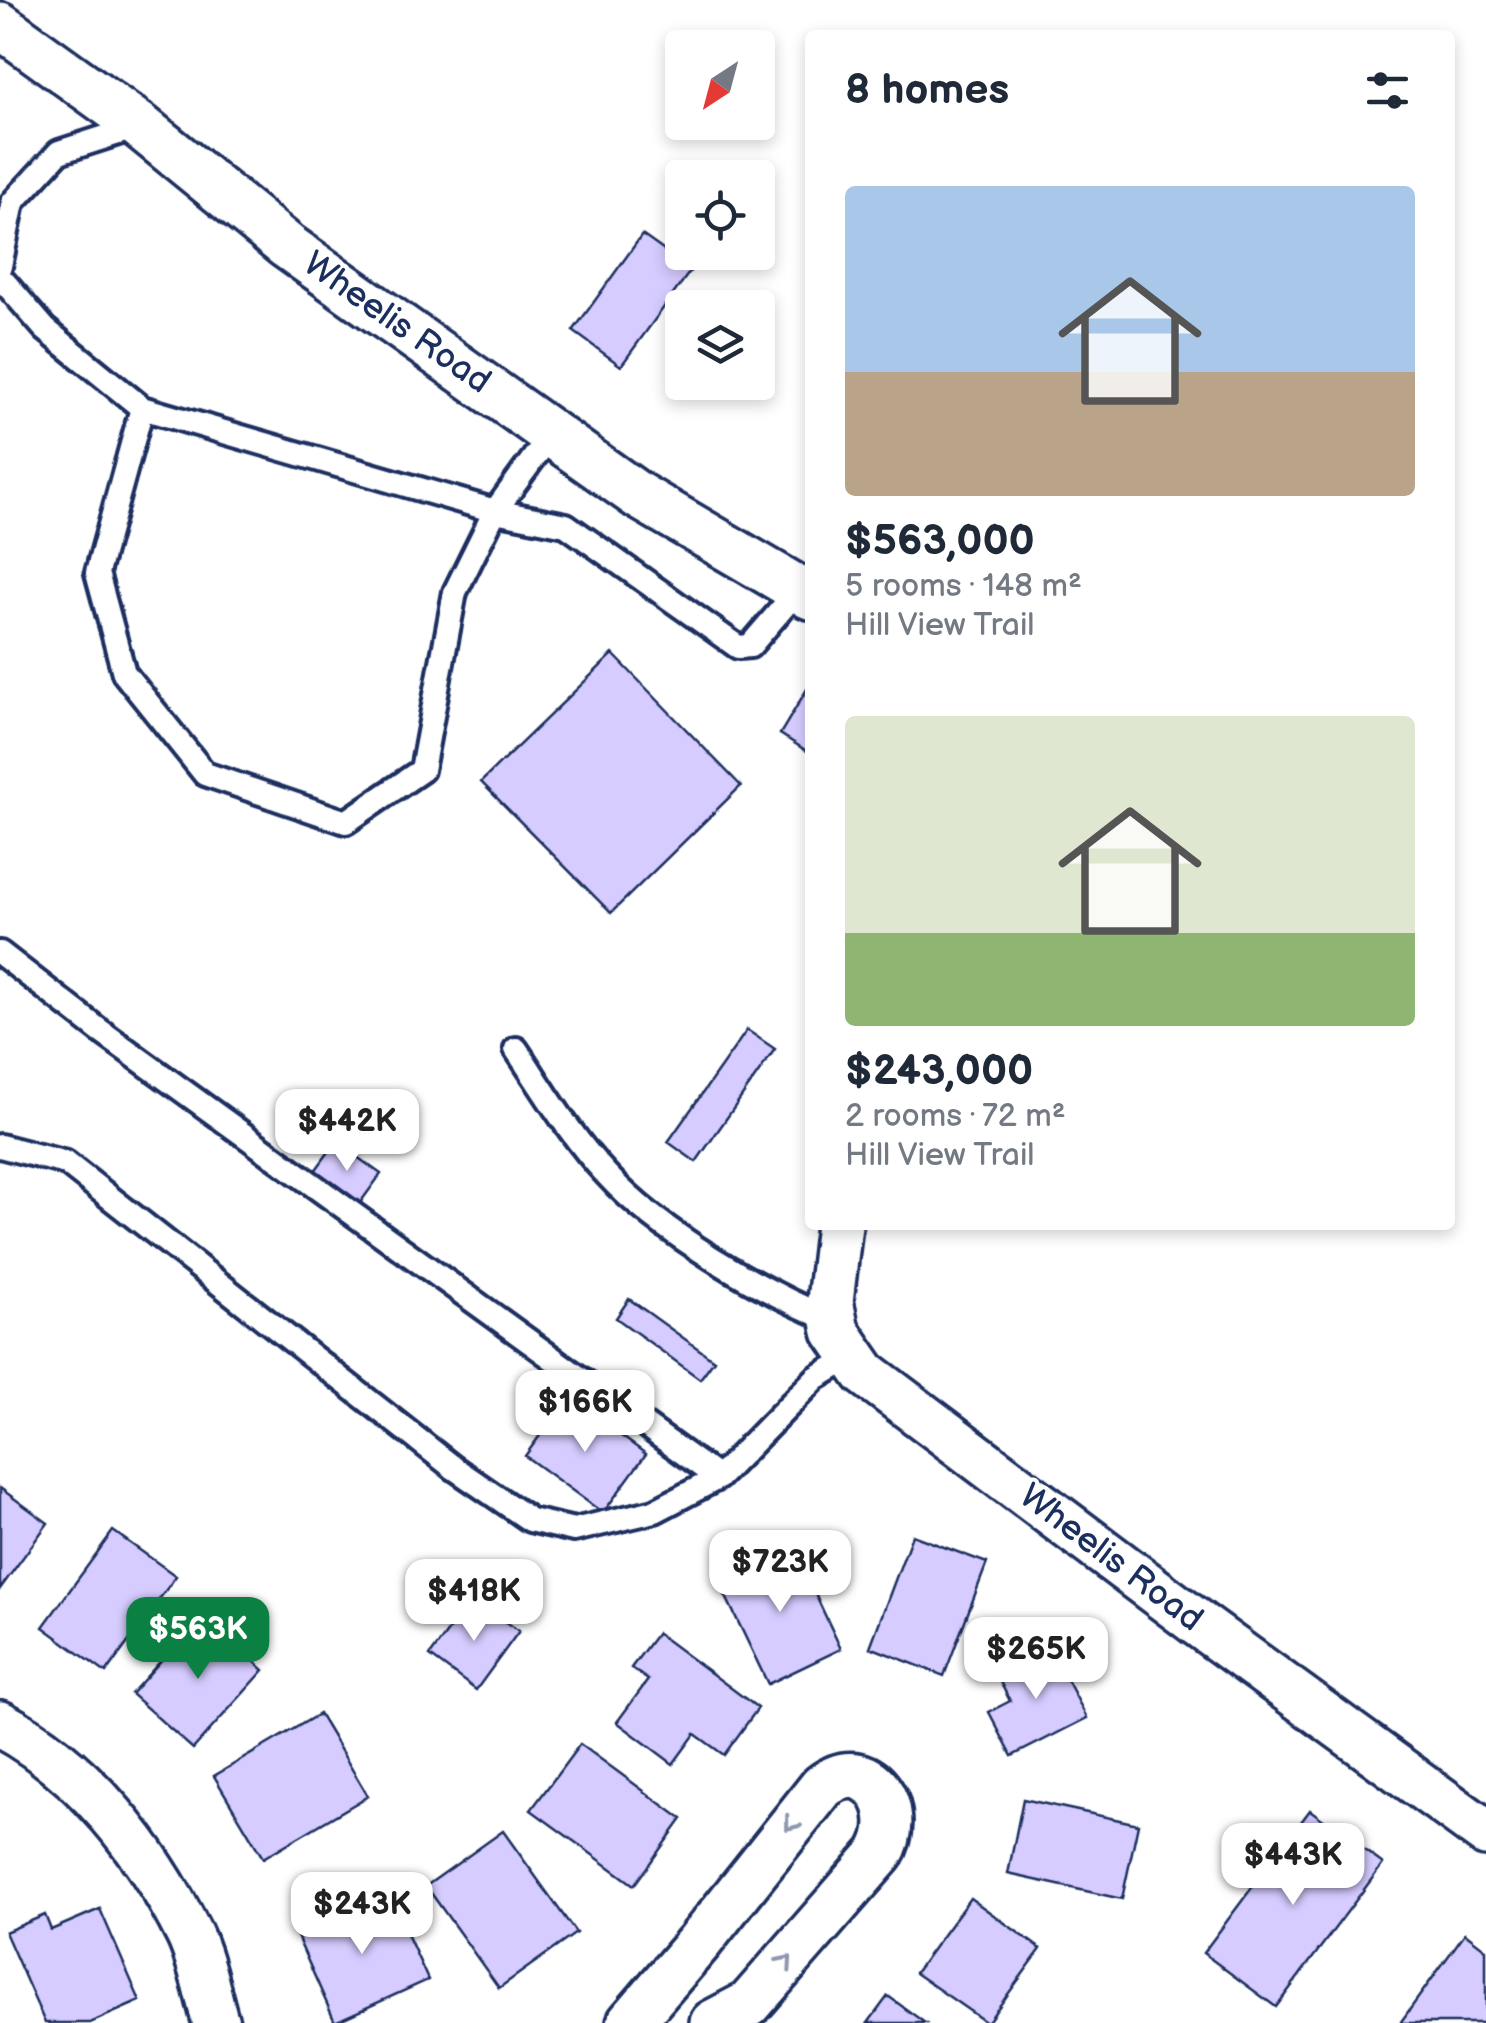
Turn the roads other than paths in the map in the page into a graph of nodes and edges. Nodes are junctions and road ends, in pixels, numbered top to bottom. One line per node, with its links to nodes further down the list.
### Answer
1 (0, 25): 2 (street, Wheelis Road)
2 (140, 126): 3 (lane); 6 (street, Wheelis Road)
3 (0, 266)
4 (0, 277): 5 (lane)
5 (142, 408): 7 (lane); 7 (lane)
6 (552, 433): 7 (lane); 8 (street, Wheelis Road)
7 (494, 512): 8 (lane)
8 (804, 593)
9 (0, 953): 14 (lane)
10 (516, 1048): 13 (lane)
11 (0, 1146): 14 (lane)
12 (838, 1230): 13 (street)
13 (844, 1339): 14 (lane); 16 (street, Wheelis Road)
14 (718, 1478)
15 (0, 1724): 17 (street)
16 (1486, 1833)
17 (216, 2023)
18 (630, 2023): 19 (street, one-way to 18)
19 (712, 2023)

